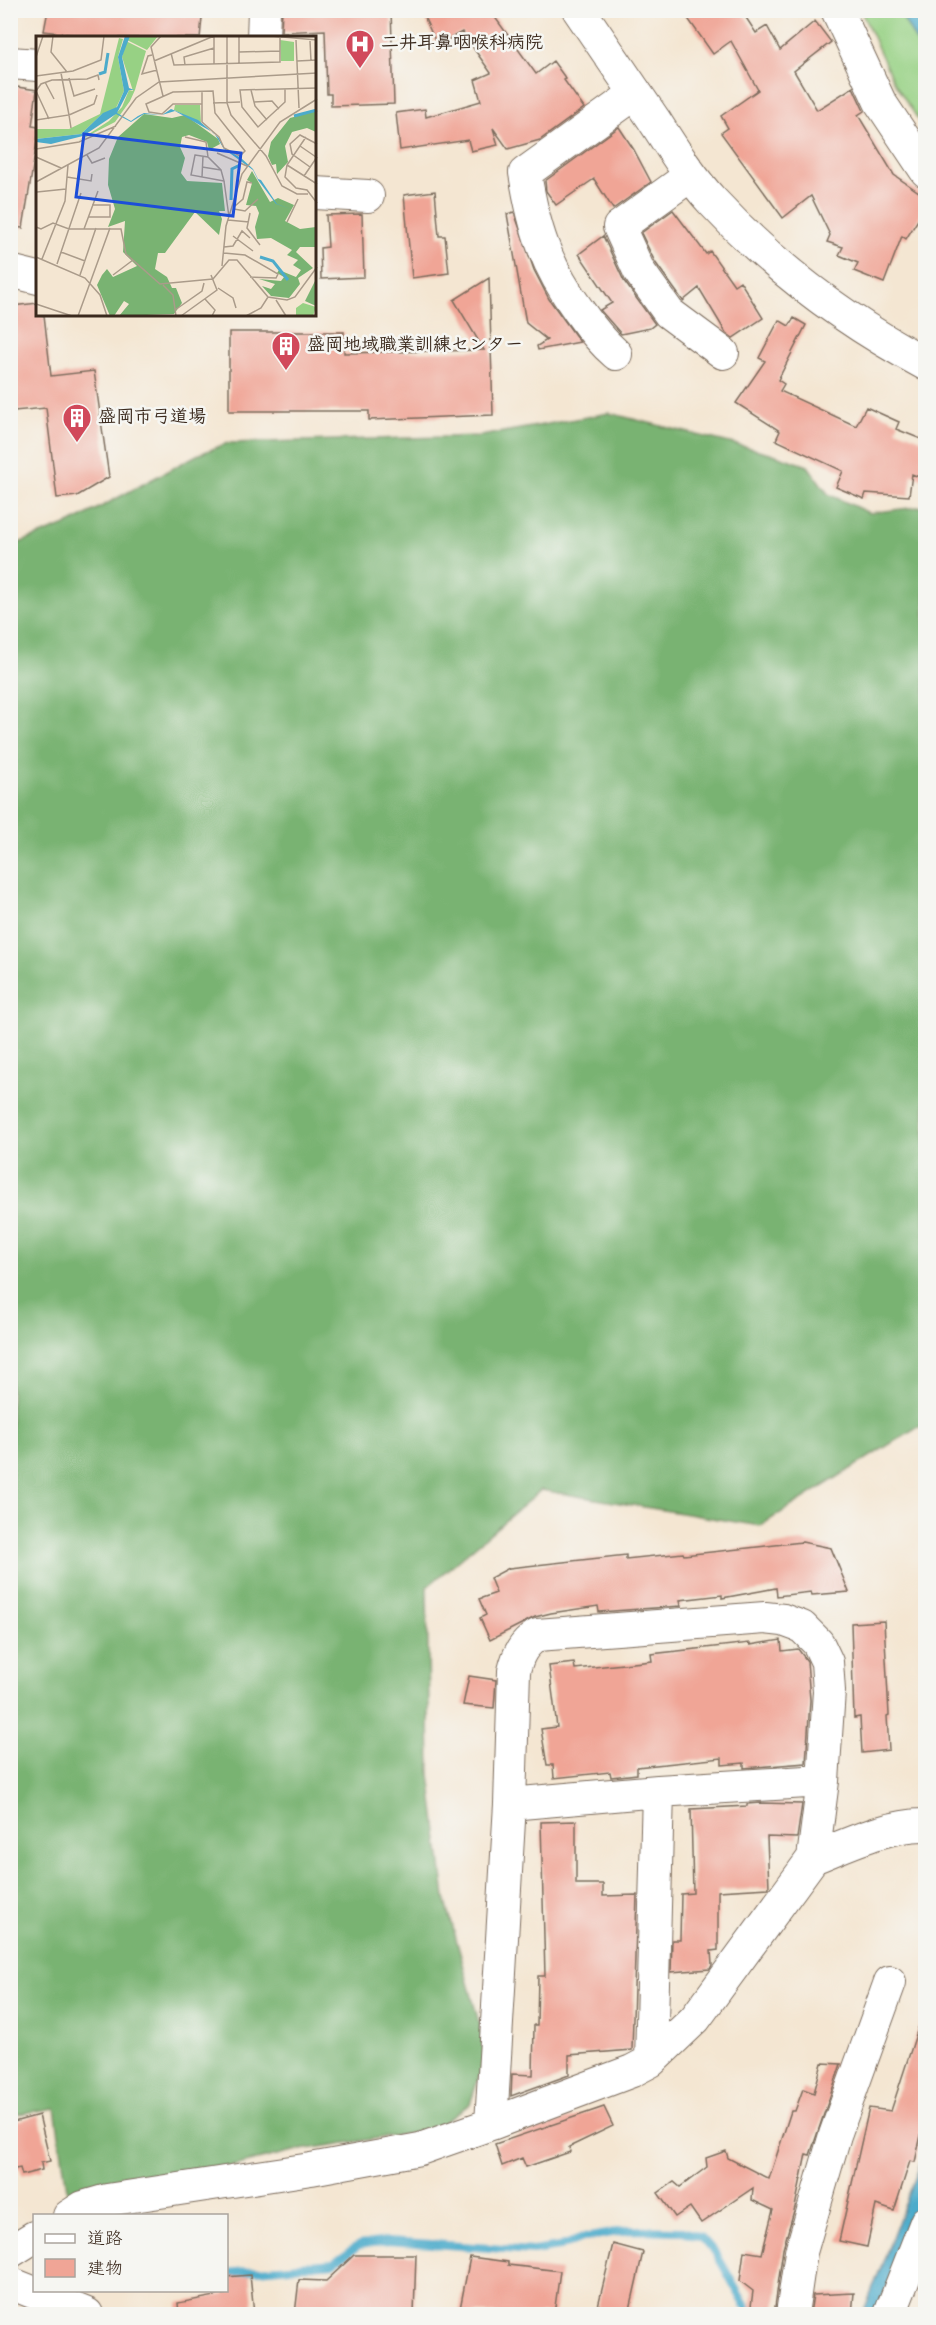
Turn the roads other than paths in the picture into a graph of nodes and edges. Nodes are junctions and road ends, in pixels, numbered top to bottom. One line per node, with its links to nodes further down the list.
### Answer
1 (264, 10): 4 (street)
2 (579, 10): 7 (street)
3 (837, 10): 8 (street)
4 (263, 36)
5 (10, 63): 6 (street)
6 (36, 65)
7 (636, 93): 9 (street); 15 (street)
8 (926, 171)
9 (691, 175): 14 (street); 16 (street)
10 (316, 194): 11 (street)
11 (368, 196)
12 (10, 271): 13 (street)
13 (36, 278)
14 (723, 352)
15 (616, 354)
16 (926, 364)
17 (823, 1781): 18 (street); 19 (street); 21 (street)
18 (658, 1791): 19 (street); 23 (street)
19 (510, 1804): 24 (street)
20 (926, 1825): 21 (street)
21 (813, 1858): 23 (street)
22 (890, 1982): 31 (street)
23 (651, 2061): 24 (street)
24 (491, 2124): 25 (street)
25 (72, 2214)
26 (926, 2222): 32 (street)
27 (33, 2238): 28 (street)
28 (10, 2252)
29 (10, 2283): 30 (street)
30 (87, 2314)
31 (792, 2314)
32 (890, 2314)

